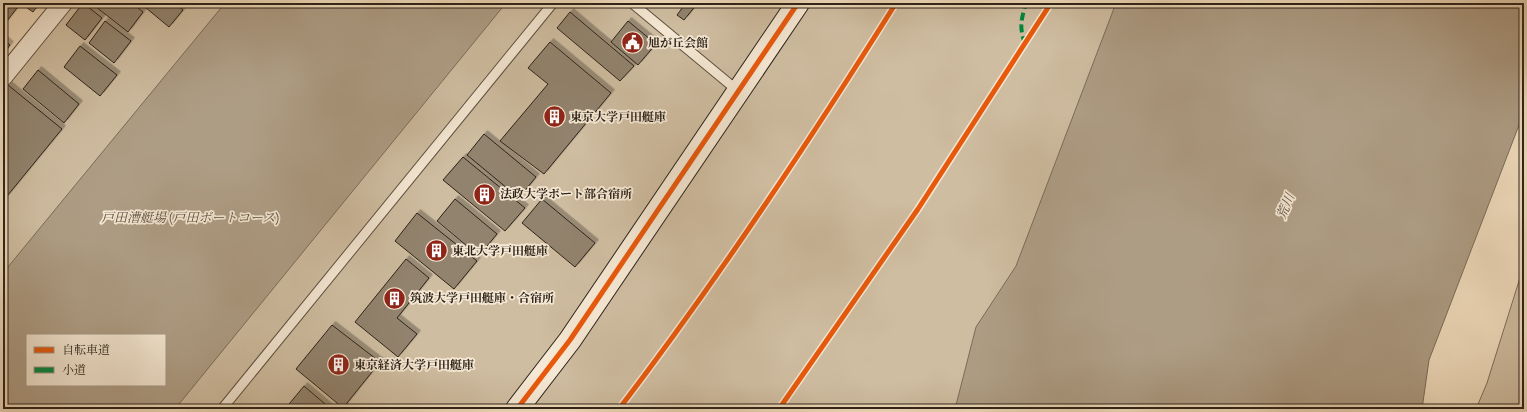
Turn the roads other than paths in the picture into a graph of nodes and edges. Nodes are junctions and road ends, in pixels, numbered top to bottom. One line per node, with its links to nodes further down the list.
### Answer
1 (63, 3): 5 (street)
2 (553, 3): 7 (lane)
3 (632, 3): 6 (lane)
4 (798, 3): 6 (street)
5 (3, 77)
6 (739, 92): 8 (street)
7 (222, 409)
8 (517, 409)

